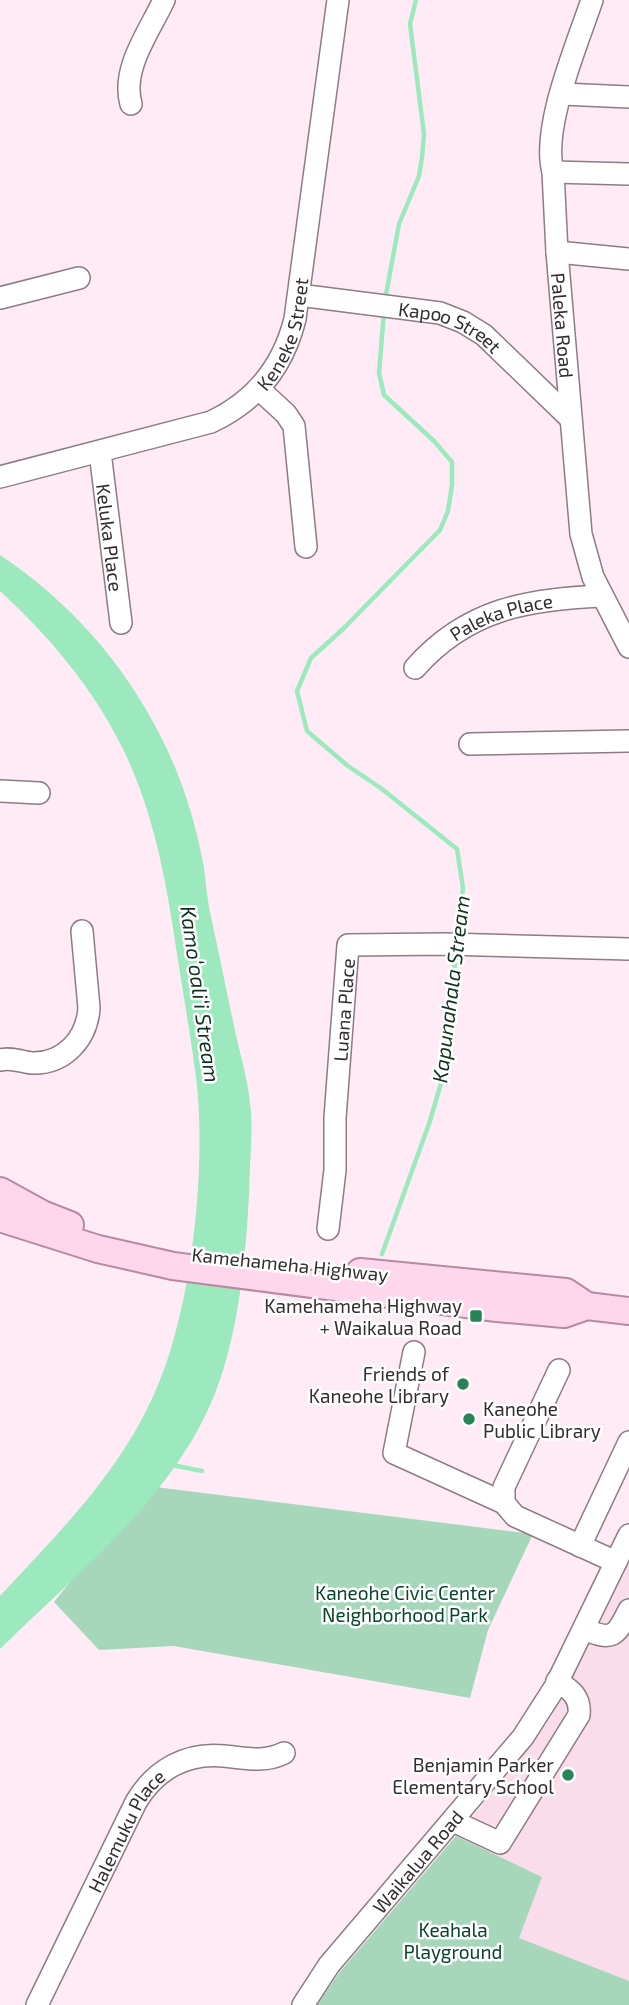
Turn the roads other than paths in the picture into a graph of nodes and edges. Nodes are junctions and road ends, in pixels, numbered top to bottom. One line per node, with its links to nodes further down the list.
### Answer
1 (164, 0): 6 (street)
2 (338, 0): 12 (street, Keneke Street)
3 (592, 0): 4 (street, Paleka Road)
4 (562, 94): 5 (street); 7 (street, Paleka Road)
5 (629, 97)
6 (131, 104)
7 (553, 173): 8 (street); 9 (street, Paleka Road)
8 (629, 174)
9 (557, 252): 10 (street); 15 (street, Paleka Road)
10 (629, 259)
11 (79, 278): 13 (street)
12 (299, 295): 14 (street, Keneke Street); 15 (street, Kapoo Street)
13 (0, 298)
14 (259, 389): 16 (street, Keneke Street); 18 (street)
15 (571, 419): 19 (street, Paleka Road)
16 (100, 452): 17 (street, Keneke Street); 20 (street, Keluka Place)
17 (0, 477)
18 (306, 547)
19 (602, 596): 21 (street, Paleka Road); 22 (street, Paleka Place)
20 (121, 623)
21 (629, 647)
22 (415, 668)
23 (629, 741): 24 (street)
24 (470, 744)
25 (0, 791): 26 (street)
26 (39, 793)
27 (82, 931): 29 (street)
28 (629, 949): 32 (street, Luana Place)
29 (0, 1060)
30 (0, 1191): 33 (main road, Kamehameha Highway)
31 (0, 1218): 33 (main road, Kamehameha Highway)
32 (328, 1229)
33 (177, 1259): 34 (main road, Kamehameha Highway)
34 (629, 1311)
35 (414, 1352): 38 (street)
36 (559, 1370): 38 (street)
37 (629, 1442): 40 (street)
38 (503, 1503): 40 (street)
39 (629, 1535): 41 (street, Waikalua Road)
40 (580, 1546): 41 (street)
41 (616, 1562): 43 (street, Waikalua Road)
42 (629, 1610): 43 (street)
43 (584, 1629): 44 (street, Waikalua Road)
44 (557, 1681): 46 (street, Waikalua Road); 46 (street)
45 (284, 1753): 47 (street, Halemuku Place)
46 (453, 1821): 48 (street, Waikalua Road)
47 (37, 2005)
48 (303, 2005)

